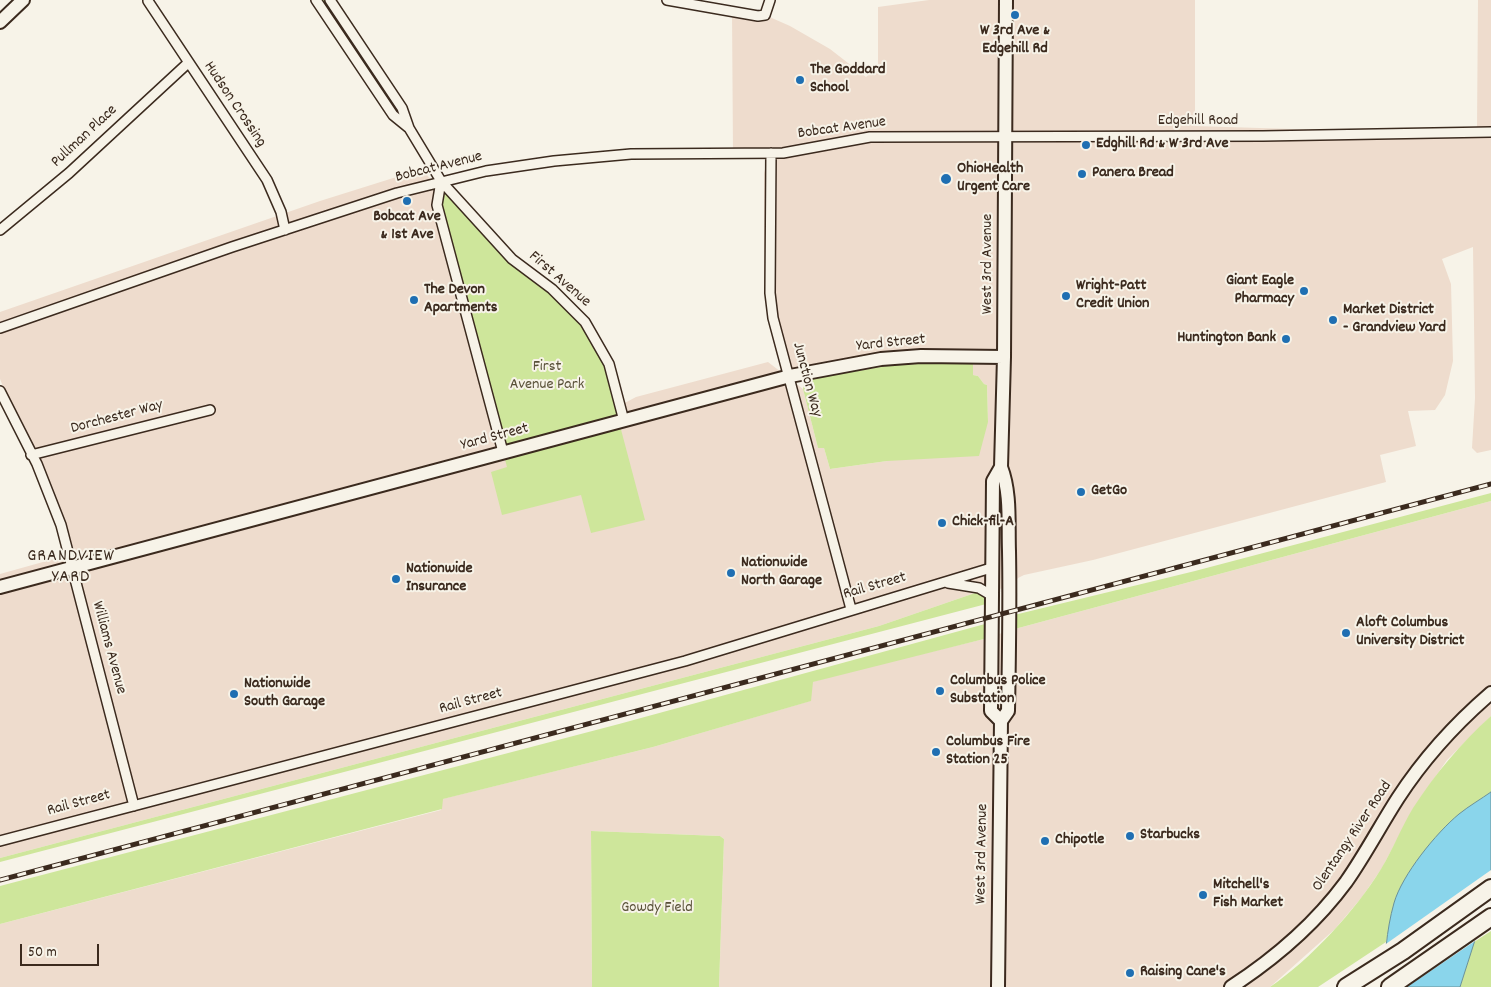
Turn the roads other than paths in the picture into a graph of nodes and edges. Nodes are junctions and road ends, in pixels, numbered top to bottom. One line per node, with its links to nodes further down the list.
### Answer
1 (23, 0): 8 (street)
2 (316, 0): 10 (street, First Avenue)
3 (330, 0): 10 (street, First Avenue)
4 (667, 0): 5 (street)
5 (770, 0)
6 (1006, 0): 13 (street, West 3rd Avenue)
7 (148, 1): 9 (street, Hudson Crossing)
8 (0, 22)
9 (188, 63): 16 (street, Pullman Place); 17 (street, Hudson Crossing)
10 (409, 128): 15 (street, First Avenue)
11 (1491, 132): 13 (street, Edgehill Road)
12 (905, 136): 13 (street, Edgehill Road); 14 (street, Bobcat Avenue)
13 (1006, 138): 19 (street, West 3rd Avenue)
14 (771, 153): 15 (street, Bobcat Avenue); 20 (street, Junction Way)
15 (441, 181): 17 (street, Bobcat Avenue); 23 (street, First Avenue); 24 (street)
16 (0, 230)
17 (285, 230): 18 (street, Bobcat Avenue)
18 (0, 328)
19 (1004, 357): 20 (street, Yard Street); 26 (street, West 3rd Avenue)
20 (790, 376): 23 (street, Yard Street); 32 (street, Junction Way)
21 (0, 391): 25 (street, Williams Avenue)
22 (210, 410): 25 (street, Dorchester Way)
23 (624, 420): 24 (street, Yard Street)
24 (503, 452): 27 (street, Yard Street)
25 (31, 455): 27 (street, Williams Avenue)
26 (1001, 467): 28 (street, West 3rd Avenue); 33 (street, West 3rd Avenue)
27 (72, 568): 30 (street, Yard Street); 36 (street, Williams Avenue)
28 (991, 568): 29 (street, Rail Street); 31 (street, West 3rd Avenue); 33 (street)
29 (947, 583): 31 (street, Rail Street); 32 (street, Rail Street)
30 (0, 587)
31 (991, 595): 35 (street, West 3rd Avenue)
32 (851, 609): 36 (street, Rail Street)
33 (1009, 671): 35 (street, West 3rd Avenue)
34 (1491, 693): 41 (street, Olentangy River Road)
35 (1001, 721): 40 (street, West 3rd Avenue)
36 (134, 806): 37 (street, Rail Street)
37 (0, 841)
38 (1491, 888): 42 (highway)
39 (1491, 917): 43 (highway)
40 (998, 987)
41 (1231, 987)
42 (1346, 987)
43 (1390, 987)

